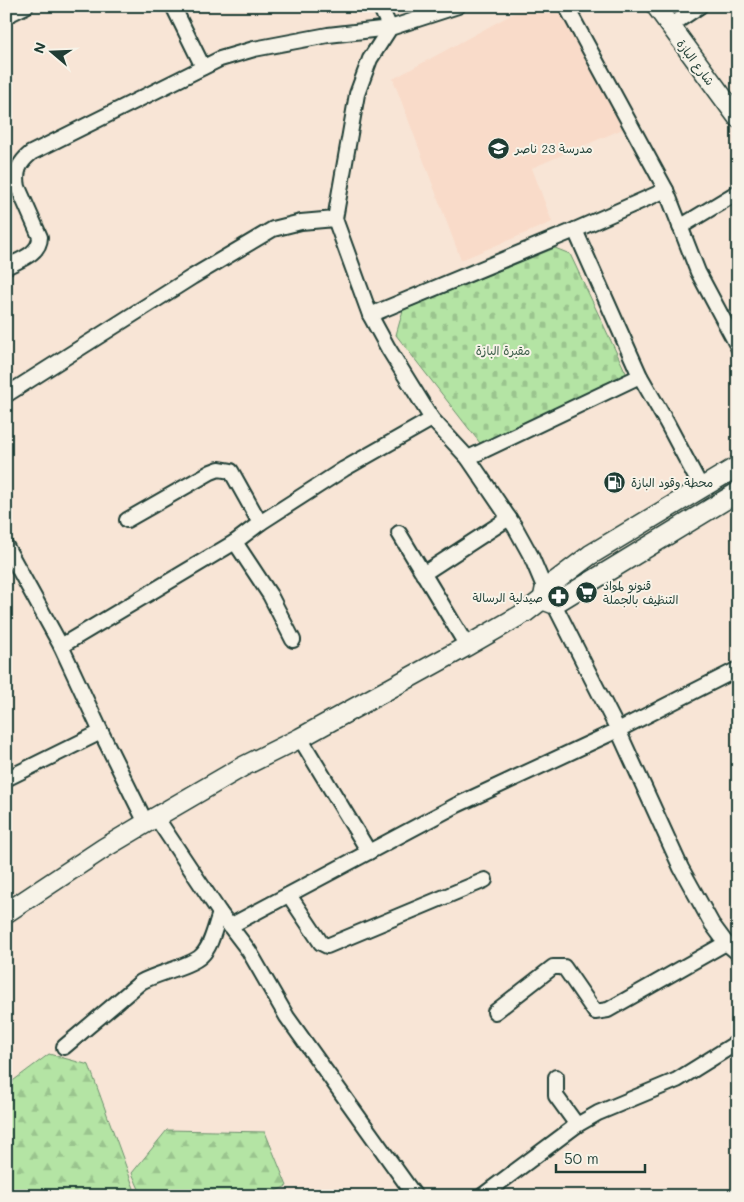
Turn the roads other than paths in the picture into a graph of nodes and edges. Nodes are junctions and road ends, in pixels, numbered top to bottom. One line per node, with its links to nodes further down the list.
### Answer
1 (26, 6): 10 (street)
2 (173, 6): 12 (street)
3 (380, 6): 11 (street)
4 (458, 6): 11 (street)
5 (566, 6): 15 (street)
6 (656, 6): 14 (main road, شارع البازة)
7 (693, 6): 9 (street)
8 (700, 6): 9 (street)
9 (671, 15): 13 (main road, شارع البازة)
10 (6, 16)
11 (390, 28): 12 (street); 17 (street)
12 (203, 67): 20 (street)
13 (738, 104)
14 (738, 118)
15 (666, 190): 18 (street); 19 (street)
16 (738, 192): 18 (street)
17 (335, 219): 21 (street); 24 (street)
18 (680, 227): 22 (street)
19 (575, 230): 21 (street); 23 (street)
20 (6, 267)
21 (370, 315): 25 (street)
22 (738, 347)
23 (640, 376): 26 (street); 28 (street)
24 (6, 395)
25 (432, 419): 26 (street); 33 (street)
26 (468, 458): 31 (street)
27 (738, 466): 28 (main road)
28 (702, 489): 30 (main road); 38 (main road)
29 (738, 492): 30 (main road)
30 (710, 508): 38 (main road)
31 (508, 518): 37 (street); 38 (street)
32 (127, 520): 33 (street)
33 (260, 523): 35 (street)
34 (399, 533): 37 (street)
35 (235, 542): 39 (street); 40 (street)
36 (6, 546): 40 (street)
37 (423, 574): 41 (street)
38 (548, 597): 41 (main road); 43 (street)
39 (293, 640)
40 (61, 646): 44 (street)
41 (467, 646): 45 (main road)
42 (738, 669): 43 (street)
43 (618, 730): 48 (street); 54 (street)
44 (100, 732): 46 (street); 47 (street)
45 (300, 738): 47 (main road); 48 (street)
46 (6, 779)
47 (151, 820): 51 (main road); 52 (street)
48 (369, 852): 50 (street)
49 (485, 880): 50 (street)
50 (289, 895): 53 (street)
51 (6, 913)
52 (220, 913): 53 (street); 58 (street)
53 (230, 926): 61 (street)
54 (726, 943): 55 (street); 56 (street)
55 (738, 953)
56 (494, 1012)
57 (738, 1042): 60 (street)
58 (64, 1047)
59 (556, 1077): 60 (street)
60 (577, 1126): 62 (street)
61 (415, 1196)
62 (482, 1196)

